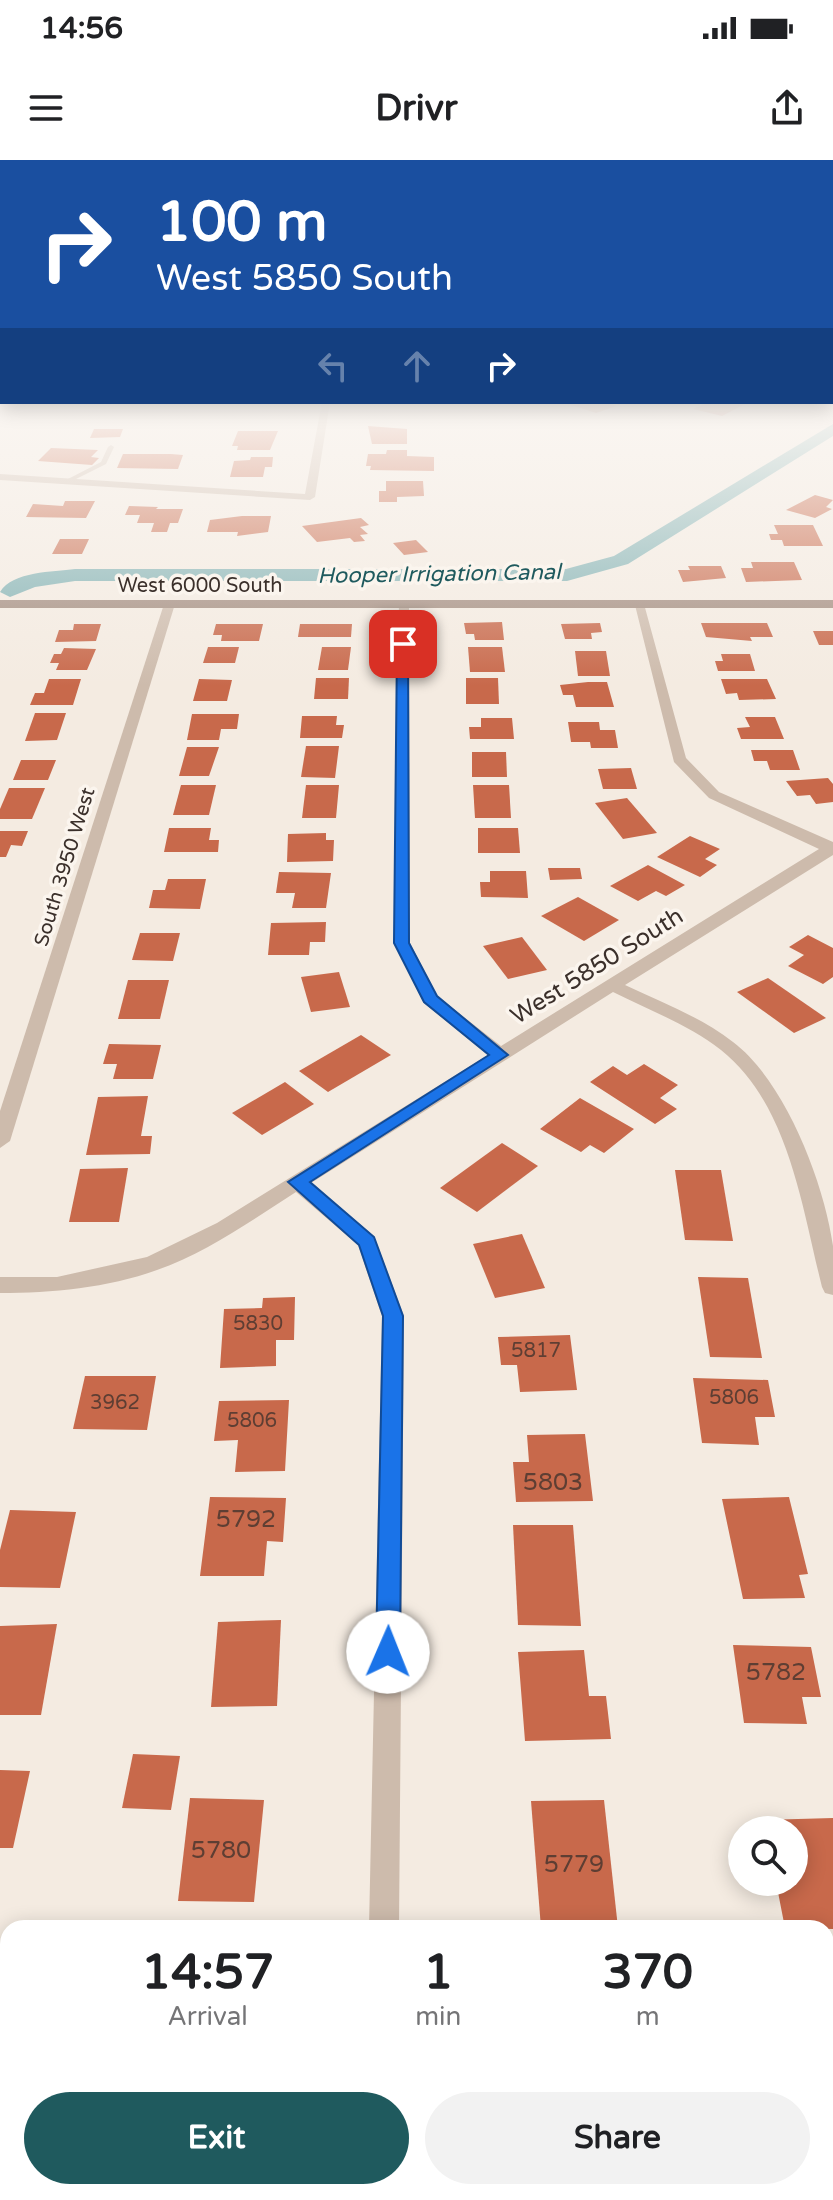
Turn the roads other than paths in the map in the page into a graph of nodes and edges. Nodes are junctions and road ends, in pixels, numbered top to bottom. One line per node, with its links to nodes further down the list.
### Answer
1 (0, 604): 2 (street, West 6000 South)
2 (169, 604): 3 (street, West 6000 South); 9 (street, South 3950 West)
3 (403, 604): 4 (street, West 6000 South); 8 (street)
4 (638, 604): 5 (street, West 6000 South); 6 (street)
5 (833, 604)
6 (832, 849): 7 (street, West 5850 South)
7 (612, 985): 8 (street, West 5850 South); 12 (street)
8 (500, 1055): 10 (street, West 5850 South)
9 (0, 1141)
10 (297, 1182): 11 (street, West 5850 South); 13 (street)
11 (0, 1285)
12 (833, 1287)
13 (384, 1920)

